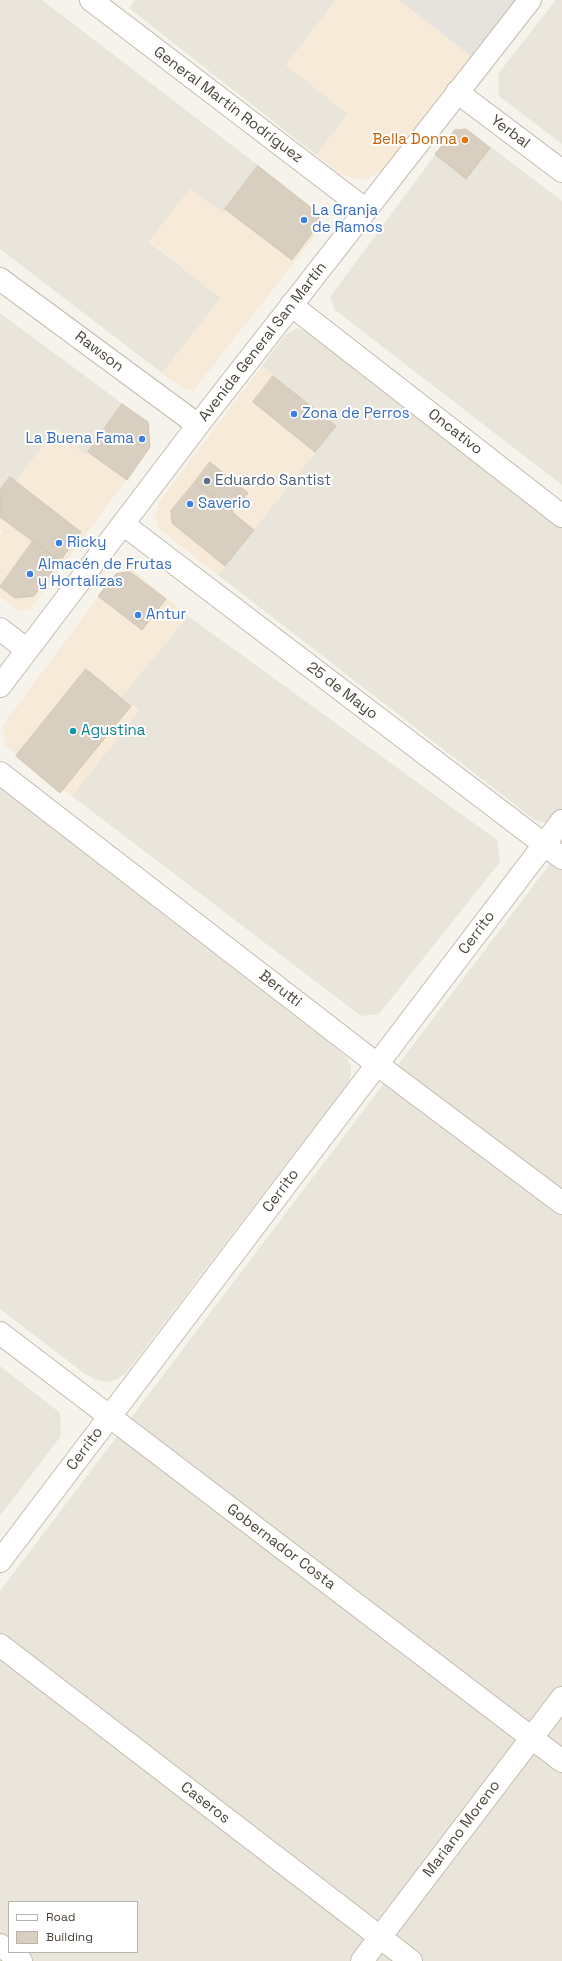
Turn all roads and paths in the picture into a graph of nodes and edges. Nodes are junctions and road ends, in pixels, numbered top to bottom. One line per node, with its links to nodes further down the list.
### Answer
1 (90, 0): 5 (street, General Martín Rodríguez)
2 (530, 0): 3 (street, Avenida General San Martín)
3 (457, 92): 4 (street, Yerbal); 5 (street, Avenida General San Martín)
4 (562, 171)
5 (366, 210): 7 (street, Avenida General San Martín)
6 (0, 278): 8 (street, Rawson)
7 (291, 305): 8 (street, Avenida General San Martín); 9 (street, Oncativo)
8 (198, 425): 10 (street, Avenida General San Martín)
9 (562, 516)
10 (123, 524): 12 (street, Avenida General San Martín); 16 (street, 25 de Mayo)
11 (0, 629): 12 (street)
12 (27, 650): 13 (street, Avenida General San Martín)
13 (0, 686)
14 (0, 773): 18 (street, Berutti)
15 (562, 821): 16 (street, Cerrito)
16 (544, 844): 17 (street, 25 de Mayo); 18 (street, Cerrito)
17 (562, 858)
18 (378, 1064): 19 (street, Berutti); 21 (street, Cerrito)
19 (562, 1203)
20 (0, 1333): 21 (street, Gobernador Costa)
21 (110, 1417): 22 (street, Cerrito); 25 (street, Gobernador Costa)
22 (0, 1561)
23 (0, 1645): 27 (street, Caseros)
24 (562, 1698): 25 (street, Mariano Moreno)
25 (531, 1738): 26 (street, Gobernador Costa); 27 (street, Mariano Moreno)
26 (562, 1761)
27 (380, 1937): 32 (street, Mariano Moreno); 33 (street, Caseros)
28 (0, 1945): 29 (street)
29 (8, 1951)
30 (10, 1953): 31 (street)
31 (21, 1961)
32 (362, 1961)
33 (411, 1961)

